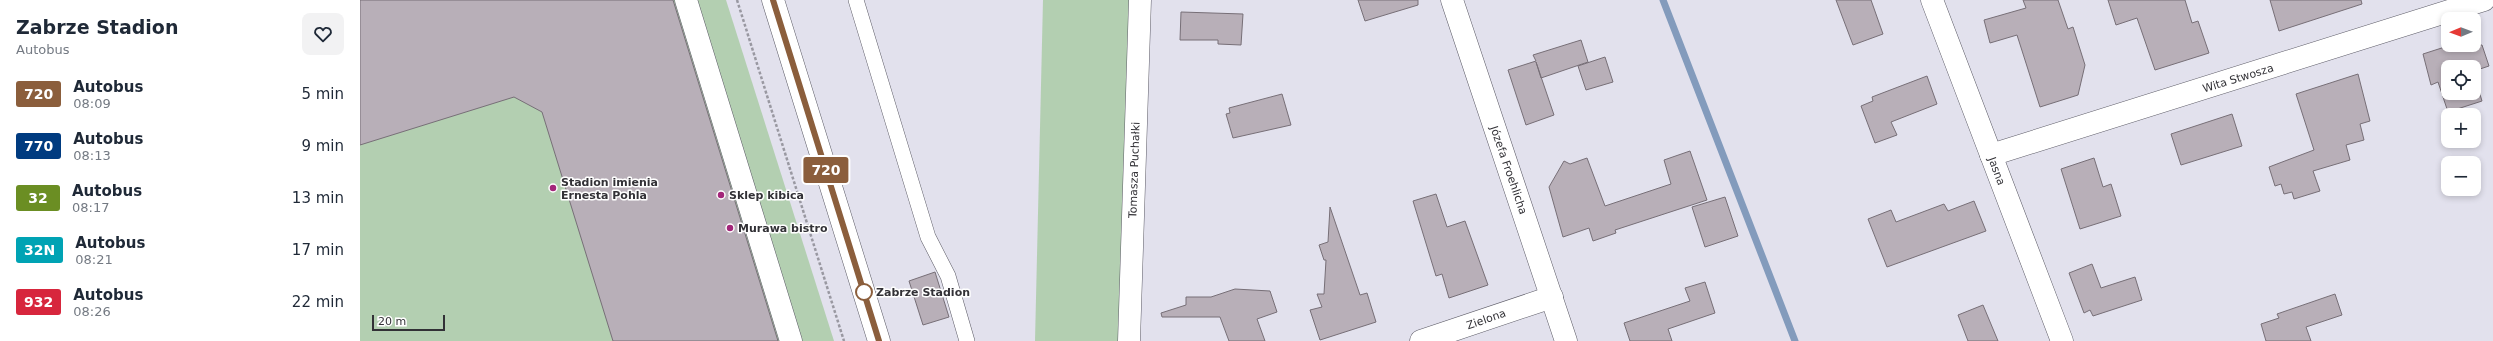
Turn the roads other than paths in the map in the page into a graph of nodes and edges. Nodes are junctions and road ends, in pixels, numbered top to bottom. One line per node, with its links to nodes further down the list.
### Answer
1 (686, 0): 10 (street)
2 (773, 0): 11 (street)
3 (856, 0): 12 (lane)
4 (1140, 0): 13 (street, Tomasza Puchałki)
5 (1452, 0): 9 (street, Józefa Froehlicha)
6 (1932, 0): 8 (street, Jasna)
7 (2484, 0): 8 (street, Wita Stwosza)
8 (1991, 155): 16 (street, Jasna)
9 (1552, 297): 14 (street, Zielona); 15 (street, Józefa Froehlicha)
10 (791, 341)
11 (879, 341)
12 (967, 341)
13 (1129, 341)
14 (1421, 341)
15 (1566, 341)
16 (2062, 341)

